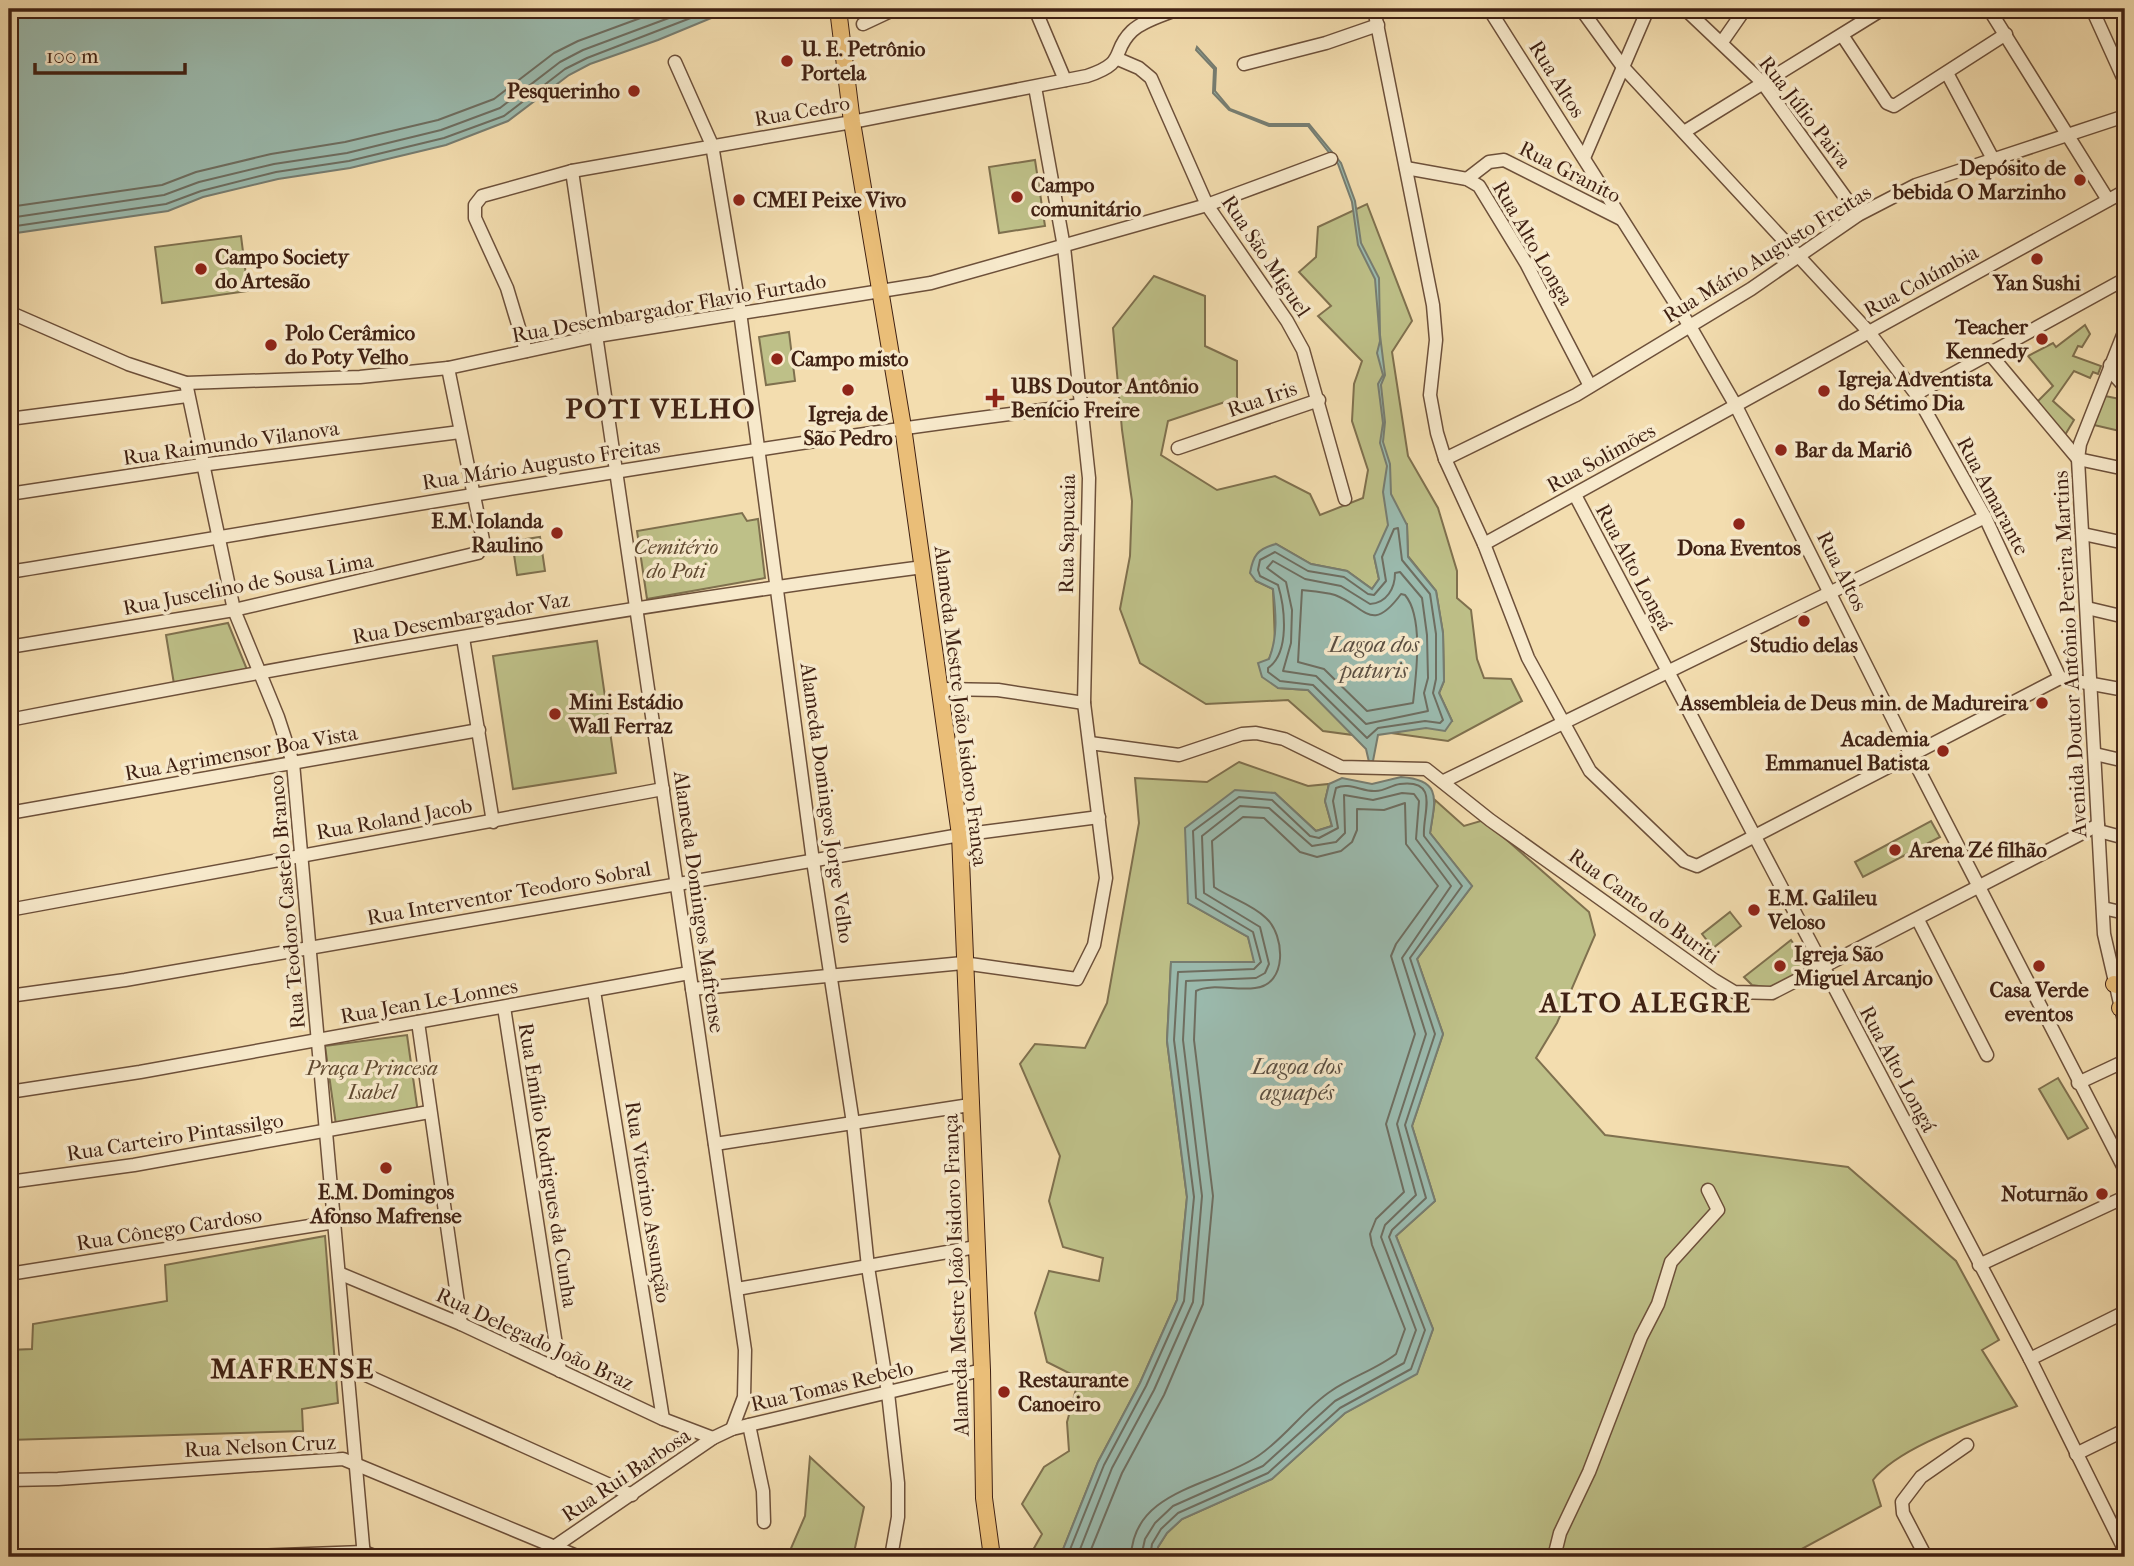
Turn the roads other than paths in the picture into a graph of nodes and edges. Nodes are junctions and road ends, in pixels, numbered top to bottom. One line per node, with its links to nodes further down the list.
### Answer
1 (838, 9): 29 (main road, Alameda Mestre João Isidoro França)
2 (895, 9): 14 (street)
3 (1035, 9): 24 (street)
4 (1178, 9): 19 (street)
5 (1374, 9): 15 (street)
6 (1489, 9): 33 (street, Rua Altos)
7 (1581, 9): 22 (street, Rua Amarante)
8 (1648, 9): 22 (street)
9 (1685, 9): 18 (street, Rua Júlio Paiva)
10 (1745, 9): 18 (street)
11 (1883, 9): 17 (street)
12 (1989, 9): 16 (street)
13 (2092, 9): 26 (street)
14 (863, 24)
15 (1378, 25): 21 (street); 36 (street)
16 (2006, 34): 23 (street); 31 (street)
17 (1842, 35): 23 (street); 25 (street)
18 (1723, 42): 25 (street, Rua Júlio Paiva)
19 (1118, 59): 24 (street, Rua Cedro); 41 (street, Rua São Miguel)
20 (675, 62): 32 (street, Alameda Domingos Jorge Velho)
21 (1244, 64)
22 (1623, 67): 30 (street, Rua Amarante); 33 (street)
23 (1947, 72): 35 (street)
24 (1065, 80): 27 (street, Rua Cedro)
25 (1762, 82): 30 (street); 42 (street, Rua Júlio Paiva)
26 (2125, 82)
27 (1035, 86): 29 (street, Rua Cedro); 44 (street, Rua Sapucaia)
28 (2125, 116): 31 (street, Rua Mário Augusto Freitas)
29 (852, 122): 32 (street, Rua Cedro); 47 (main road, Alameda Mestre João Isidoro França)
30 (1684, 132): 45 (street, Rua Amarante)
31 (2069, 136): 35 (street, Rua Mário Augusto Freitas); 40 (street)
32 (712, 145): 37 (street, Rua Cedro); 49 (street, Alameda Domingos Jorge Velho)
33 (1584, 158): 43 (street, Rua Altos)
34 (1331, 159): 41 (street, Rua Desembargador Flavio Furtado)
35 (1993, 159): 42 (street, Rua Mário Augusto Freitas)
36 (1406, 168): 38 (street, Rua Alto Longa); 71 (street)
37 (572, 171): 53 (street, Alameda Domingos Mafrense); 54 (street, Rua Cedro)
38 (1467, 179): 43 (street, Rua Granito); 58 (street, Rua Alto Longa)
39 (2125, 191): 40 (street, Rua Colúmbia)
40 (2108, 200): 52 (street, Rua Colúmbia)
41 (1207, 205): 44 (street, Rua Desembargador Flavio Furtado); 62 (street, Rua São Miguel)
42 (1858, 215): 45 (street, Rua Mário Augusto Freitas)
43 (1621, 219): 50 (street, Rua Altos)
44 (1064, 247): 47 (street, Rua Desembargador Flavio Furtado); 63 (street, Rua Sapucaia)
45 (1798, 257): 50 (street, Rua Mário Augusto Freitas); 52 (street, Rua Amarante)
46 (2125, 279): 55 (street)
47 (880, 293): 49 (street, Rua Desembargador Flavio Furtado); 66 (main road, Alameda Mestre João Isidoro França)
48 (9, 312): 60 (street, Rua Desembargador Flavio Furtado)
49 (740, 312): 53 (street, Rua Desembargador Flavio Furtado); 69 (street, Alameda Domingos Jorge Velho)
50 (1691, 328): 58 (street, Rua Mário Augusto Freitas); 64 (street, Rua Altos)
51 (2125, 330): 56 (street, Avenida Doutor Antônio Pereira Martins)
52 (1868, 331): 61 (street, Rua Amarante); 64 (street, Rua Colúmbia)
53 (597, 336): 54 (street, Rua Desembargador Flavio Furtado); 74 (street, Alameda Domingos Mafrense)
54 (526, 351): 57 (street, Rua Desembargador Flavio Furtado)
55 (1990, 354): 61 (street); 70 (street)
56 (2110, 365): 59 (street); 70 (street, Avenida Doutor Antônio Pereira Martins)
57 (448, 368): 60 (street, Rua Desembargador Flavio Furtado); 67 (street)
58 (1591, 386): 71 (street, Rua Mário Augusto Freitas)
59 (2125, 387)
60 (186, 390): 65 (street); 72 (street, Rua Teodoro Castelo Branco)
61 (1916, 394): 79 (street, Rua Amarante)
62 (1319, 400): 68 (street, Rua Iris); 78 (street, Rua São Miguel)
63 (1082, 405): 66 (street, Rua Mário Augusto Freitas); 100 (street, Rua Sapucaia)
64 (1736, 406): 77 (street, Rua Solimões); 87 (street, Rua Altos)
65 (9, 419)
66 (903, 427): 69 (street, Rua Mário Augusto Freitas); 84 (main road, Alameda Mestre João Isidoro França)
67 (460, 432): 72 (street, Rua Raimundo Vilanova); 76 (street)
68 (1178, 448)
69 (758, 450): 74 (street, Rua Mário Augusto Freitas); 86 (street, Alameda Domingos Jorge Velho)
70 (2078, 459): 73 (street); 80 (street, Avenida Doutor Antônio Pereira Martins)
71 (1445, 460): 83 (street)
72 (201, 465): 75 (street, Rua Raimundo Vilanova); 81 (street, Rua Teodoro Castelo Branco)
73 (2125, 469)
74 (617, 471): 76 (street, Rua Mário Augusto Freitas); 88 (street, Alameda Domingos Mafrense)
75 (9, 494)
76 (472, 494): 81 (street, Rua Mário Augusto Freitas); 90 (street, Rua Juscelino de Sousa Lima)
77 (1575, 495): 83 (street, Rua Solimões); 94 (street, Rua Alto Longá)
78 (1345, 499)
79 (1985, 517): 87 (street); 96 (street, Rua Amarante)
80 (2083, 534): 82 (street); 89 (street, Avenida Doutor Antônio Pereira Martins)
81 (219, 538): 85 (street, Rua Mário Augusto Freitas); 90 (street, Rua Teodoro Castelo Branco)
82 (2125, 543)
83 (1484, 544): 102 (street)
84 (923, 567): 86 (street, Rua Desembargador Vaz); 98 (main road, Alameda Mestre João Isidoro França)
85 (9, 572)
86 (776, 586): 88 (street, Rua Desembargador Vaz); 119 (street, Alameda Domingos Jorge Velho)
87 (1832, 593): 94 (street); 106 (street, Rua Altos)
88 (637, 607): 92 (street, Rua Desembargador Vaz); 110 (street, Alameda Domingos Mafrense)
89 (2087, 608): 91 (street); 97 (street, Avenida Doutor Antônio Pereira Martins)
90 (234, 610): 93 (street, Rua Juscelino de Sousa Lima); 95 (street, Rua Teodoro Castelo Branco)
91 (2125, 617)
92 (463, 638): 95 (street, Rua Desembargador Vaz); 103 (street)
93 (9, 648)
94 (1667, 670): 102 (street); 116 (street, Rua Alto Longá)
95 (260, 671): 101 (street, Rua Desembargador Vaz); 108 (street, Rua Teodoro Castelo Branco)
96 (2060, 678): 97 (street); 106 (street)
97 (2091, 681): 99 (street); 105 (street, Avenida Doutor Antônio Pereira Martins)
98 (941, 689): 100 (street); 115 (main road, Alameda Mestre João Isidoro França)
99 (2125, 690)
100 (1084, 703): 104 (street, Rua Sapucaia)
101 (9, 720)
102 (1561, 722): 109 (street); 116 (street)
103 (479, 730): 108 (street, Rua Agrimensor Boa Vista); 113 (street)
104 (1090, 743): 109 (street); 112 (street, Rua Sapucaia)
105 (2095, 754): 107 (street); 114 (street, Avenida Doutor Antônio Pereira Martins)
106 (1911, 755): 116 (street); 121 (street, Rua Altos)
107 (2125, 761)
108 (293, 764): 111 (street, Rua Agrimensor Boa Vista); 118 (street, Rua Teodoro Castelo Branco)
109 (1444, 781): 128 (street, Rua Canto do Buriti)
110 (663, 789): 113 (street, Rua Roland Jacob); 120 (street, Alameda Domingos Mafrense)
111 (9, 813)
112 (1099, 817): 115 (street, Rua Interventor Teodoro Sobral); 127 (street, Rua Sapucaia)
113 (493, 822): 118 (street, Rua Roland Jacob)
114 (2098, 828): 117 (street); 121 (street, Rua Canto do Buriti); 122 (street, Avenida Doutor Antônio Pereira Martins)
115 (960, 835): 119 (street, Rua Interventor Teodoro Sobral); 127 (main road, Alameda Mestre João Isidoro França)
116 (1755, 838): 128 (street, Rua Alto Longá)
117 (2125, 838)
118 (302, 855): 123 (street, Rua Roland Jacob); 126 (street, Rua Teodoro Castelo Branco)
119 (813, 861): 120 (street, Rua Interventor Teodoro Sobral); 130 (street, Alameda Domingos Jorge Velho)
120 (677, 884): 126 (street, Rua Interventor Teodoro Sobral); 129 (street, Alameda Domingos Mafrense)
121 (1981, 887): 125 (street, Rua Canto do Buriti); 142 (street, Rua Altos)
122 (2103, 908): 124 (street); 131 (street, Avenida Doutor Antônio Pereira Martins)
123 (9, 910)
124 (2125, 914)
125 (1918, 920): 128 (street, Rua Canto do Buriti); 140 (street)
126 (310, 946): 134 (street, Rua Interventor Teodoro Sobral); 139 (street, Rua Teodoro Castelo Branco)
127 (963, 962): 130 (street); 144 (main road, Alameda Mestre João Isidoro França)
128 (1823, 969): 155 (street, Rua Alto Longá)
129 (690, 973): 132 (street, Alameda Domingos Mafrense); 133 (street, Rua Jean Le-Lonnes)
130 (833, 975): 132 (street); 146 (street, Alameda Domingos Jorge Velho)
131 (2120, 986): 136 (street, Avenida Doutor Antônio Pereira Martins)
132 (692, 989): 148 (street, Alameda Domingos Mafrense)
133 (594, 991): 135 (street, Rua Jean Le-Lonnes); 167 (street, Rua Vitorino Assunção)
134 (9, 996)
135 (504, 1007): 137 (street, Rua Jean Le-Lonnes); 165 (street, Rua Emílio Rodrigues da Cunha)
136 (2122, 1008): 138 (street, Avenida Doutor Antônio Pereira Martins)
137 (418, 1022): 139 (street, Rua Jean Le-Lonnes); 145 (street)
138 (2125, 1025)
139 (320, 1039): 143 (street, Rua Jean Le-Lonnes); 147 (street, Rua Teodoro Castelo Branco)
140 (1987, 1055)
141 (2125, 1061): 142 (street)
142 (2078, 1083): 149 (street, Rua Altos)
143 (9, 1092)
144 (970, 1105): 146 (street); 154 (main road, Alameda Mestre João Isidoro França)
145 (429, 1112): 147 (street, Rua Carteiro Pintassilgo); 161 (street)
146 (853, 1123): 148 (street); 156 (street, Alameda Domingos Jorge Velho)
147 (327, 1131): 150 (street, Rua Carteiro Pintassilgo); 153 (street, Rua Teodoro Castelo Branco)
148 (715, 1144): 159 (street, Alameda Domingos Mafrense)
149 (2125, 1170)
150 (9, 1182)
151 (1708, 1190): 187 (street)
152 (2125, 1197): 155 (street)
153 (335, 1222): 157 (street, Rua Teodoro Castelo Branco); 158 (street, Rua Cônego Cardoso)
154 (976, 1247): 156 (street); 164 (main road, Alameda Mestre João Isidoro França)
155 (1979, 1265): 162 (street, Rua Alto Longá)
156 (868, 1267): 159 (street); 166 (street, Alameda Domingos Jorge Velho)
157 (341, 1274): 161 (street, Rua Delegado João Braz); 163 (street, Rua Teodoro Castelo Branco)
158 (9, 1275)
159 (737, 1289): 169 (street, Alameda Domingos Mafrense)
160 (2125, 1312): 162 (street)
161 (461, 1324): 165 (street, Rua Delegado João Braz)
162 (2030, 1359): 173 (street, Rua Alto Longá)
163 (348, 1367): 174 (street, Rua Teodoro Castelo Branco); 176 (street)
164 (982, 1370): 166 (street, Rua Tomas Rebelo); 181 (main road, Alameda Mestre João Isidoro França)
165 (560, 1371): 167 (street, Rua Delegado João Braz)
166 (888, 1393): 168 (street, Rua Tomas Rebelo); 186 (street, Alameda Domingos Jorge Velho)
167 (663, 1419): 171 (street, Rua Delegado João Braz)
168 (749, 1425): 169 (street, Rua Tomas Rebelo); 177 (street)
169 (732, 1429): 171 (street, Rua Rui Barbosa)
170 (2125, 1430): 173 (street)
171 (713, 1438): 176 (street, Rua Rui Barbosa)
172 (1967, 1445): 188 (street)
173 (2076, 1454): 179 (street, Rua Alto Longá)
174 (356, 1463): 175 (street, Rua Nelson Cruz); 178 (street, Rua Nelson Cruz); 180 (street, Rua Teodoro Castelo Branco)
175 (9, 1480)
176 (632, 1495): 178 (street, Rua Rui Barbosa)
177 (764, 1522)
178 (554, 1547): 184 (street, Rua Rui Barbosa); 185 (street, Rua Nelson Cruz)
179 (2125, 1551)
180 (364, 1555): 182 (street); 183 (street)
181 (989, 1555)
182 (228, 1557)
183 (377, 1557)
184 (544, 1557)
185 (579, 1557)
186 (891, 1557)
187 (1554, 1557)
188 (1926, 1557)

